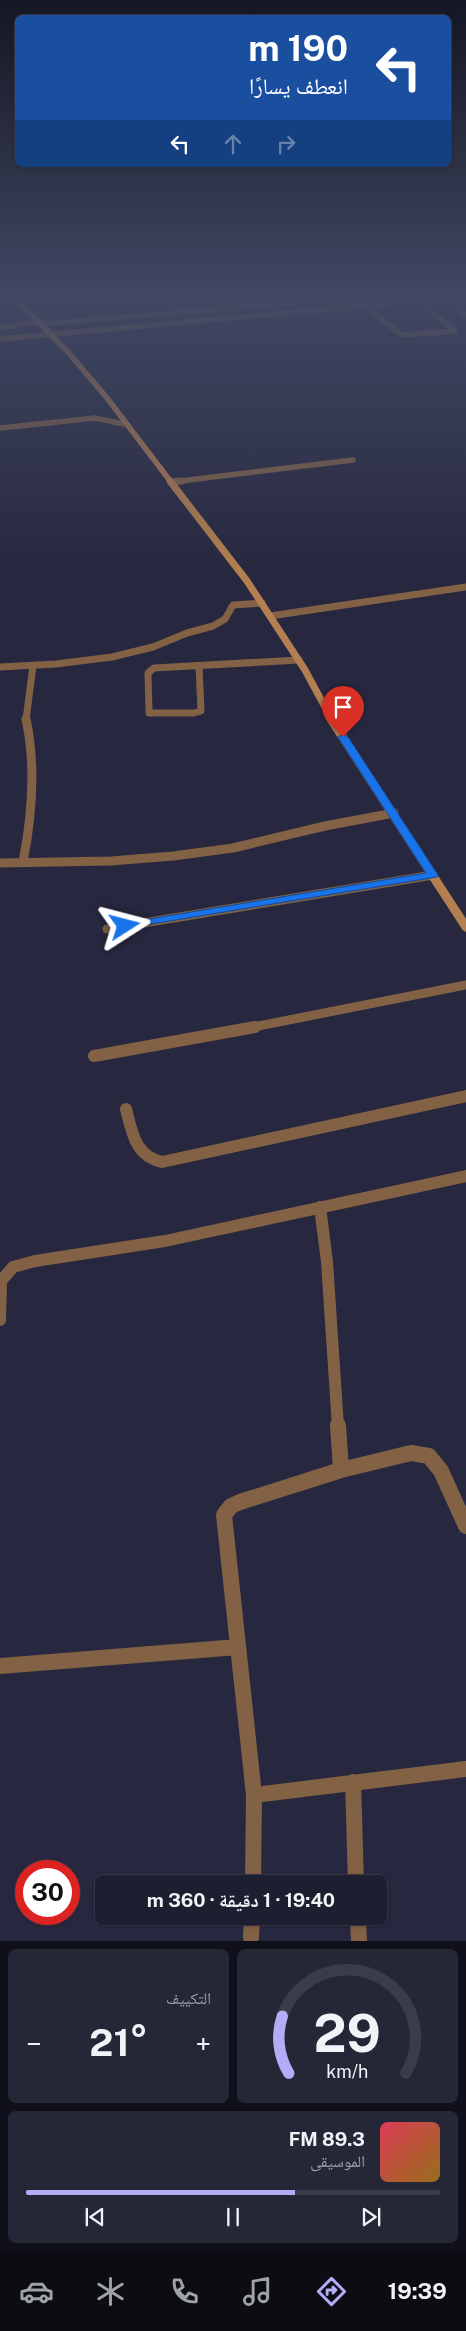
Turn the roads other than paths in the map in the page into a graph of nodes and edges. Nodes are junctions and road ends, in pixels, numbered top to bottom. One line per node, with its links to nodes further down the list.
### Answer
1 (98, 388): 2 (street)
2 (128, 425): 3 (street); 5 (street)
3 (0, 428)
4 (353, 460): 5 (street)
5 (170, 482): 7 (street)
6 (466, 586): 8 (street)
7 (262, 603): 8 (street); 10 (street)
8 (270, 616): 9 (street)
9 (299, 660): 11 (street); 13 (street)
10 (33, 666): 12 (street); 14 (street)
11 (199, 666): 11 (street)
12 (0, 667)
13 (394, 813): 14 (street); 16 (street)
14 (23, 862): 15 (street)
15 (0, 863)
16 (433, 875): 17 (street); 18 (street)
17 (466, 927)
18 (107, 929)
19 (466, 985): 20 (street)
20 (94, 1056)
21 (466, 1096): 22 (street)
22 (126, 1109)
23 (466, 1176): 24 (street)
24 (320, 1207): 25 (street); 26 (street)
25 (0, 1320)
26 (341, 1470): 27 (street); 28 (street)
27 (466, 1526)
28 (238, 1647): 29 (street); 32 (street)
29 (0, 1666)
30 (466, 1769): 31 (street)
31 (353, 1782): 32 (street); 34 (street)
32 (254, 1795): 33 (street)
33 (253, 1875)
34 (356, 1875)
35 (252, 1925): 37 (street)
36 (358, 1925): 38 (street)
37 (252, 1937)
38 (359, 1941)

